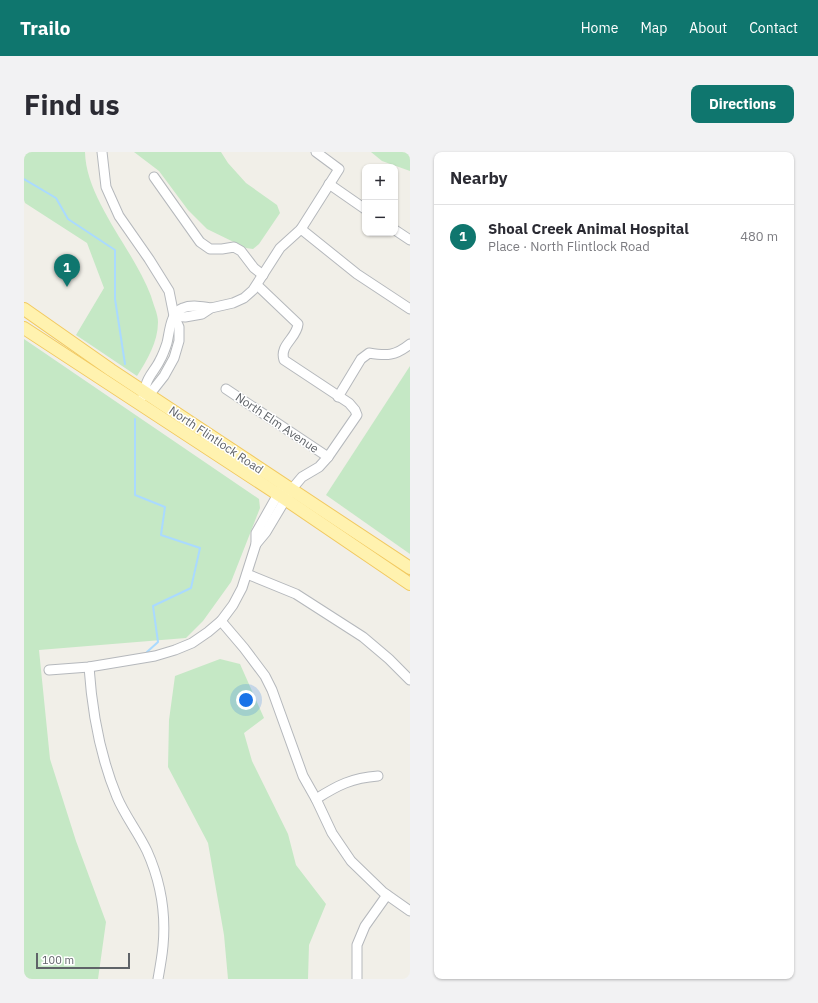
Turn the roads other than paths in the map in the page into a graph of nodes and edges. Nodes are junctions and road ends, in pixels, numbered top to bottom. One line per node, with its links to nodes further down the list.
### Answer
1 (102, 152): 13 (street)
2 (316, 152): 4 (street)
3 (154, 177): 9 (street)
4 (330, 184): 5 (street); 6 (street)
5 (362, 207)
6 (301, 229): 9 (street); 11 (street)
7 (398, 232): 8 (street)
8 (410, 240)
9 (263, 275): 10 (street)
10 (257, 284): 13 (street); 18 (street)
11 (410, 309)
12 (24, 310): 17 (main road, North Flintlock Road)
13 (174, 316): 17 (street)
14 (24, 328): 19 (main road, North Flintlock Road)
15 (410, 344): 18 (street)
16 (226, 389): 20 (street, North Elm Avenue)
17 (146, 392): 19 (street); 21 (main road, North Flintlock Road)
18 (338, 397): 20 (street)
19 (138, 403): 21 (main road, North Flintlock Road)
20 (328, 457): 21 (street)
21 (284, 492): 22 (main road, North Flintlock Road); 23 (street); 24 (main road, North Flintlock Road)
22 (410, 568)
23 (247, 574): 25 (street); 28 (street)
24 (410, 584)
25 (221, 621): 26 (street); 30 (street)
26 (89, 667): 27 (street); 33 (street)
27 (49, 670)
28 (410, 680)
29 (378, 776): 30 (street)
30 (316, 799): 31 (street)
31 (387, 895): 32 (street); 34 (street)
32 (410, 911)
33 (158, 979)
34 (357, 979)

